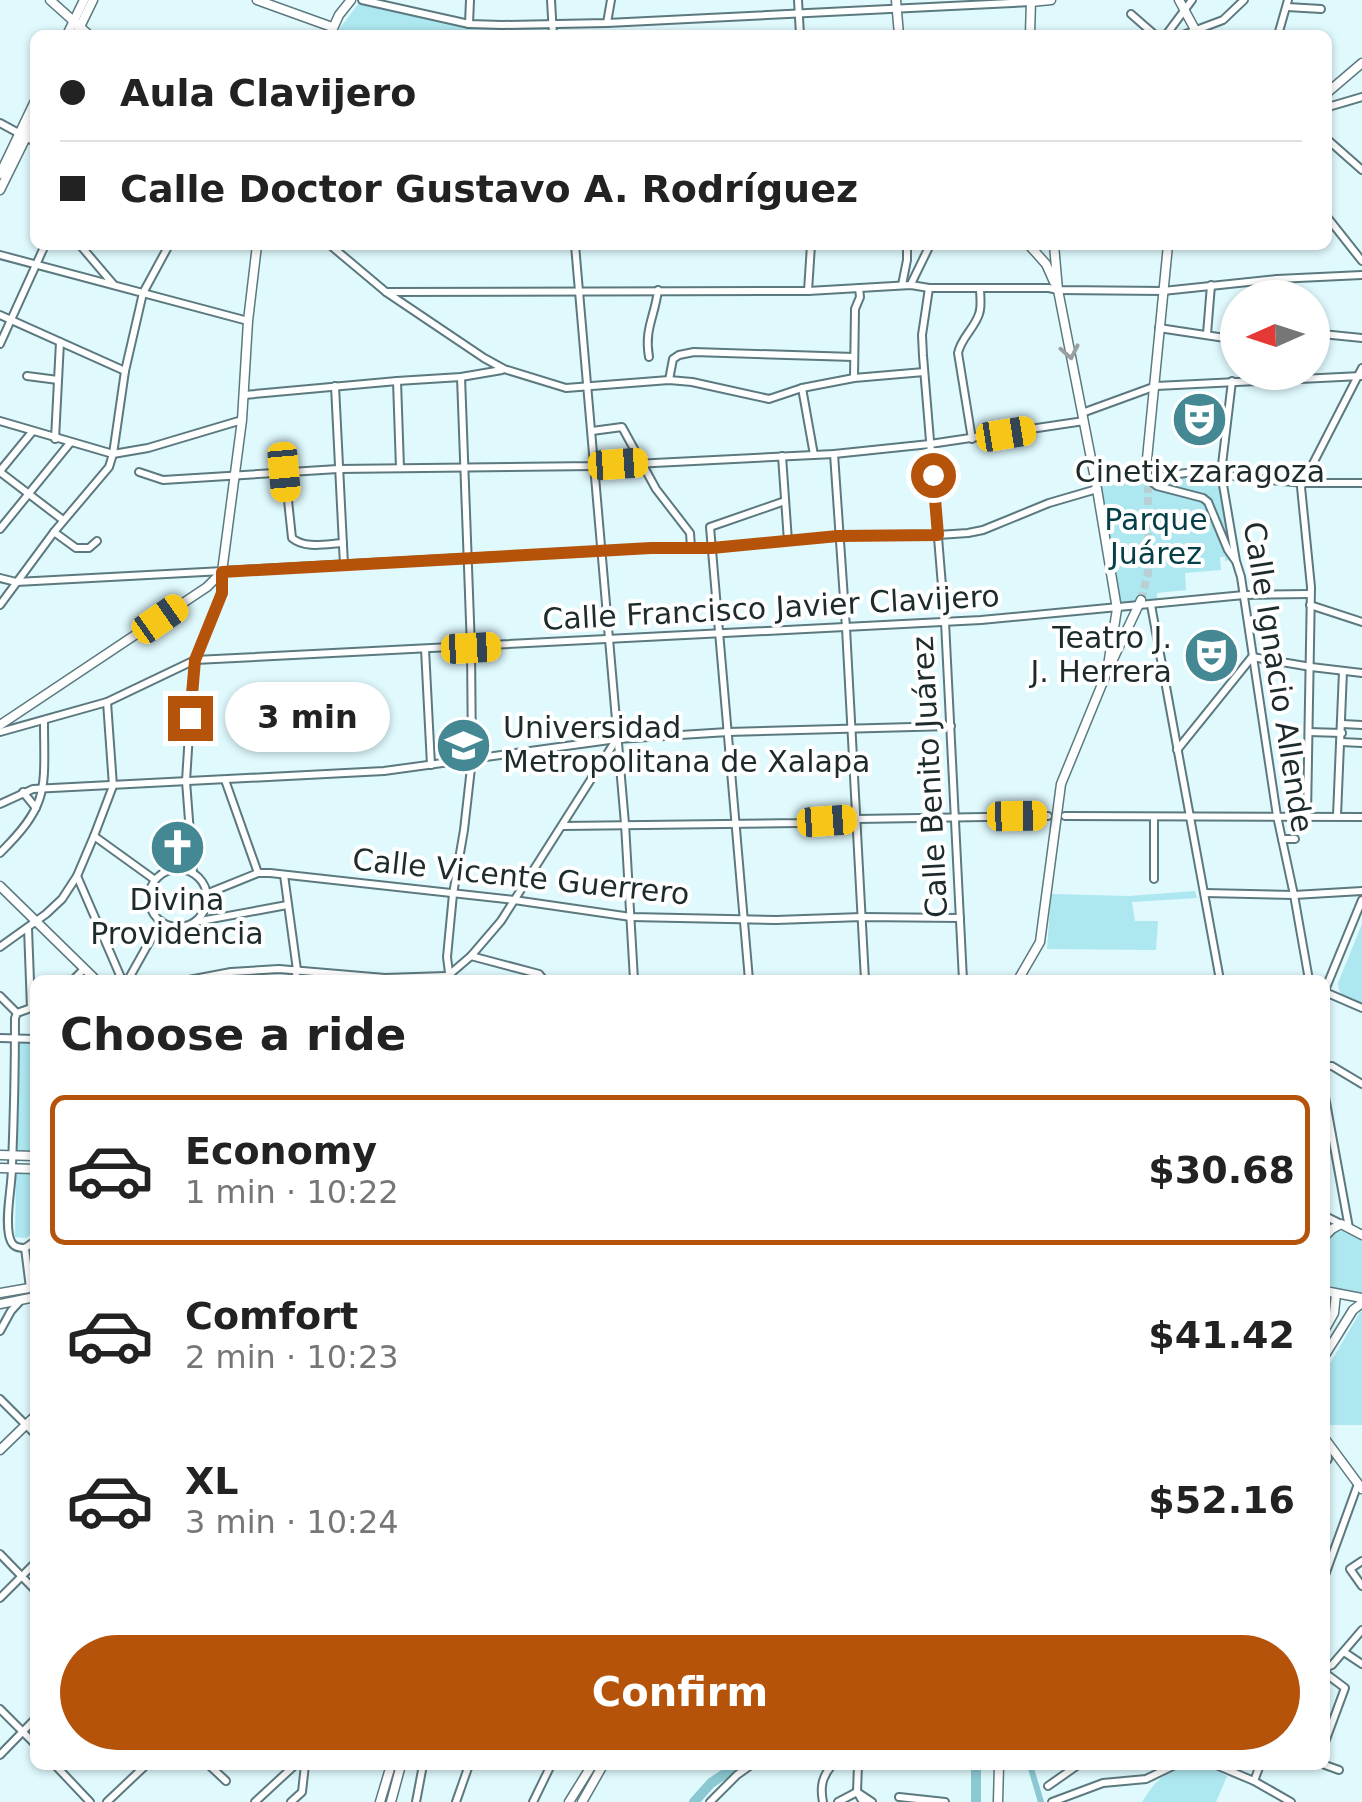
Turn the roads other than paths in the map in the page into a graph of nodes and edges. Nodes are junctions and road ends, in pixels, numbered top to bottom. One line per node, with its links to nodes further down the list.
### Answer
1 (50, 0): 25 (main road)
2 (84, 0): 25 (main road)
3 (93, 0): 25 (main road)
4 (257, 0): 26 (main road)
5 (351, 0): 27 (main road)
6 (362, 0): 23 (street)
7 (470, 0): 23 (street)
8 (551, 0): 24 (street)
9 (611, 0): 22 (street)
10 (798, 0): 20 (street)
11 (1051, 0): 15 (main road)
12 (1179, 0): 18 (main road)
13 (1192, 0): 18 (street)
14 (1244, 0): 35 (street)
15 (1031, 1): 17 (street); 31 (main road)
16 (1288, 3): 19 (street); 36 (street)
17 (896, 4): 20 (street); 30 (main road)
18 (1185, 9): 33 (street); 34 (main road)
19 (1321, 9)
20 (799, 14): 22 (street); 29 (street)
21 (1131, 14): 32 (street)
22 (608, 23): 24 (street)
23 (468, 24): 24 (street)
24 (551, 25): 28 (street)
25 (76, 28)
26 (329, 30)
27 (332, 30)
28 (552, 30)
29 (800, 30)
30 (899, 30)
31 (1030, 30)
32 (1149, 30)
33 (1170, 30)
34 (1195, 30)
35 (1200, 30)
36 (1280, 30)
37 (1362, 64): 38 (main road)
38 (1332, 89)
39 (1362, 97): 40 (street)
40 (1332, 106)
41 (0, 123): 42 (street)
42 (27, 137): 45 (main road); 46 (main road)
43 (1332, 144): 44 (street)
44 (1362, 170)
45 (0, 174)
46 (0, 190)
47 (1332, 223): 61 (street)
48 (43, 250): 62 (street)
49 (84, 250): 67 (street)
50 (166, 250): 77 (street)
51 (255, 250): 80 (main road)
52 (336, 250): 76 (street)
53 (575, 250): 73 (street)
54 (811, 250): 74 (street)
55 (906, 250): 65 (street)
56 (927, 250): 65 (street)
57 (1033, 250): 72 (main road)
58 (1054, 250): 72 (main road)
59 (1168, 250): 75 (main road)
60 (0, 255): 62 (street)
61 (1362, 261)
62 (36, 264): 67 (street); 79 (street)
63 (1362, 276): 64 (street)
64 (1277, 279): 66 (street)
65 (907, 285): 68 (street); 69 (street)
66 (1211, 285): 75 (street); 82 (street)
67 (115, 286): 77 (street)
68 (859, 288): 74 (street); 89 (street)
69 (929, 288): 70 (street); 92 (street, Calle Benito Juárez)
70 (980, 288): 72 (street); 114 (street)
71 (658, 290): 73 (street); 74 (street); 88 (street)
72 (1058, 290): 75 (street); 108 (main road, one-way to 108)
73 (579, 291): 76 (street); 104 (street)
74 (808, 291)
75 (1163, 291): 81 (main road)
76 (386, 292): 90 (street)
77 (143, 293): 80 (street); 91 (street)
78 (0, 315): 79 (street)
79 (11, 319): 86 (street); 87 (street)
80 (248, 322): 107 (main road)
81 (1160, 328): 82 (street); 103 (main road)
82 (1207, 334): 84 (street)
83 (1330, 335): 85 (street)
84 (1220, 337)
85 (1362, 338)
86 (60, 342): 91 (street); 98 (street)
87 (0, 344)
88 (649, 357)
89 (854, 357): 97 (street); 100 (street)
90 (504, 369): 96 (street); 104 (street)
91 (126, 371): 117 (street)
92 (924, 372): 97 (street); 116 (street, Calle Benito Juárez)
93 (1361, 374): 95 (street); 132 (street)
94 (27, 376): 98 (street)
95 (1330, 376)
96 (462, 377): 99 (street); 124 (street)
97 (854, 378): 105 (street)
98 (58, 380): 113 (street)
99 (396, 380): 102 (street); 123 (street)
100 (669, 380): 104 (street); 105 (street)
101 (1220, 382): 103 (street)
102 (335, 386): 107 (street); 125 (street)
103 (1156, 386): 108 (street); 131 (main road)
104 (587, 388): 111 (street)
105 (802, 388): 119 (street)
106 (1231, 390): 129 (street, Calle Ignacio Allende)
107 (244, 396): 110 (main road)
108 (1083, 417): 114 (street); 134 (main road)
109 (1, 420): 112 (street)
110 (242, 420): 117 (street); 130 (main road)
111 (592, 431): 121 (street); 122 (street)
112 (32, 432): 113 (street); 126 (street)
113 (55, 438): 115 (street)
114 (972, 439): 116 (street)
115 (70, 444): 117 (street); 135 (street)
116 (930, 444): 118 (street); 140 (street, Calle Benito Juárez)
117 (113, 454): 137 (street)
118 (834, 454): 119 (street); 141 (street)
119 (814, 455): 120 (street)
120 (782, 456): 121 (street); 136 (street)
121 (641, 463): 122 (street); 145 (street)
122 (594, 466): 124 (street); 147 (street)
123 (400, 468): 124 (street); 125 (street)
124 (464, 468): 148 (street)
125 (338, 469): 128 (street); 144 (street)
126 (0, 471): 135 (street)
127 (139, 472): 130 (street)
128 (284, 472): 130 (street); 144 (street)
129 (1220, 473): 131 (street); 132 (street); 149 (street, Calle Ignacio Allende)
130 (236, 474): 151 (main road)
131 (1148, 482): 149 (street)
132 (1305, 483): 133 (street); 154 (street)
133 (1362, 483)
134 (1097, 490): 140 (street); 160 (main road)
135 (28, 494): 137 (street); 138 (street)
136 (785, 501): 143 (street); 146 (street)
137 (63, 520): 139 (street)
138 (0, 529)
139 (54, 532): 142 (street); 153 (street)
140 (938, 535): 141 (street); 161 (street, Calle Benito Juárez)
141 (838, 536): 143 (street); 163 (street)
142 (97, 540)
143 (788, 541): 146 (street)
144 (343, 542): 150 (street)
145 (691, 547): 146 (street); 147 (street)
146 (712, 548): 164 (street)
147 (601, 551): 148 (street); 165 (street)
148 (469, 559): 150 (street); 166 (street)
149 (1236, 561): 155 (street, Calle Ignacio Allende)
150 (344, 565): 151 (street)
151 (222, 572): 153 (street); 169 (street); 176 (main road)
152 (2, 577): 153 (street)
153 (16, 582): 158 (street)
154 (1310, 594): 155 (street, Calle Francisco Javier Clavijero); 157 (street)
155 (1244, 596): 159 (street, Calle Francisco Javier Clavijero); 168 (street, Calle Ignacio Allende)
156 (1140, 603): 159 (street, Calle Francisco Javier Clavijero); 160 (street, Calle Francisco Javier Clavijero); 172 (main road)
157 (1310, 604): 162 (street); 170 (street)
158 (0, 605)
159 (1151, 605): 186 (street)
160 (1117, 609): 161 (street, Calle Francisco Javier Clavijero); 172 (main road)
161 (945, 622): 163 (street, Calle Francisco Javier Clavijero); 178 (street, Calle Benito Juárez)
162 (1362, 622)
163 (846, 628): 164 (street, Calle Francisco Javier Clavijero); 179 (street)
164 (718, 632): 165 (street, Calle Francisco Javier Clavijero); 181 (street)
165 (608, 640): 166 (street, Calle Francisco Javier Clavijero); 184 (street)
166 (471, 648): 167 (street, Calle Francisco Javier Clavijero); 187 (street)
167 (425, 649): 169 (street, Calle Francisco Javier Clavijero); 188 (street)
168 (1252, 656): 170 (street); 186 (street); 200 (street, Calle Ignacio Allende)
169 (195, 660): 174 (street, Calle Francisco Javier Clavijero); 190 (street)
170 (1311, 667): 171 (street); 182 (street)
171 (1342, 671): 173 (street); 183 (street)
172 (1107, 672): 254 (main road)
173 (1362, 672)
174 (107, 702): 175 (street, Calle Francisco Javier Clavijero); 191 (street)
175 (44, 720): 180 (street, Calle Francisco Javier Clavijero); 192 (street)
176 (0, 724)
177 (1362, 725): 183 (street)
178 (951, 726): 179 (street); 204 (street, Calle Benito Juárez)
179 (851, 729): 181 (street); 205 (street)
180 (0, 732)
181 (728, 732): 184 (street); 207 (street)
182 (1309, 732): 183 (street); 196 (street)
183 (1342, 733): 185 (street); 201 (street)
184 (616, 739): 187 (street); 206 (street); 208 (street)
185 (1362, 743)
186 (1177, 750): 199 (street)
187 (472, 759): 188 (street); 223 (street)
188 (431, 765): 189 (street)
189 (225, 780): 190 (street); 214 (street)
190 (186, 781): 191 (street); 213 (street)
191 (113, 786): 192 (street); 209 (street)
192 (44, 789): 193 (street); 195 (street)
193 (23, 792): 194 (street); 195 (street)
194 (0, 804)
195 (36, 808): 212 (street)
196 (1307, 815): 200 (street); 201 (street)
197 (1048, 816): 204 (street)
198 (1065, 816): 203 (street)
199 (1190, 816): 200 (street); 203 (street); 221 (street)
200 (1276, 816): 210 (street, Calle Ignacio Allende)
201 (1337, 816): 202 (street)
202 (1362, 816)
203 (1154, 817): 217 (street)
204 (956, 818): 205 (street); 231 (street, Calle Benito Juárez)
205 (856, 819): 207 (street); 229 (street)
206 (624, 824): 207 (street); 208 (street); 228 (street)
207 (737, 824): 230 (street)
208 (563, 826): 225 (street)
209 (94, 836): 216 (street); 218 (street)
210 (1282, 838): 211 (street); 224 (street, Calle Ignacio Allende)
211 (1295, 839)
212 (0, 853)
213 (194, 873): 218 (street); 222 (street)
214 (258, 873): 215 (street, Calle Vicente Guerrero); 222 (street)
215 (284, 874): 223 (street, Calle Vicente Guerrero); 227 (street)
216 (77, 876): 234 (street); 242 (street)
217 (1154, 879)
218 (155, 880): 232 (street)
219 (0, 886): 234 (main road)
220 (1362, 892): 224 (street)
221 (1205, 893): 224 (street); 255 (street)
222 (206, 894): 233 (street)
223 (453, 894): 225 (street, Calle Vicente Guerrero); 247 (street)
224 (1294, 895): 256 (street, Calle Ignacio Allende)
225 (514, 900): 228 (street, Calle Vicente Guerrero); 236 (street)
226 (1362, 900): 257 (street)
227 (288, 905): 233 (street); 238 (street)
228 (631, 917): 230 (street, Calle Vicente Guerrero); 250 (street)
229 (862, 917): 230 (street, Calle Vicente Guerrero); 231 (street, Calle Vicente Guerrero); 252 (street)
230 (744, 918): 251 (street)
231 (960, 918): 253 (street, Calle Benito Juárez)
232 (161, 921): 233 (street); 243 (street)
233 (194, 922)
234 (32, 924): 235 (street); 237 (main road); 239 (street)
235 (0, 947)
236 (471, 956): 248 (street); 249 (street)
237 (84, 969): 240 (street); 241 (main road)
238 (297, 970): 244 (street); 245 (street); 246 (street)
239 (33, 975)
240 (78, 975)
241 (91, 975)
242 (123, 975)
243 (128, 975)
244 (215, 975)
245 (296, 975)
246 (352, 975)
247 (446, 975)
248 (447, 975)
249 (540, 975)
250 (634, 975)
251 (749, 975)
252 (865, 975)
253 (961, 975)
254 (1021, 975)
255 (1219, 975)
256 (1308, 975)
257 (1330, 979)
258 (1330, 993): 260 (street)
259 (0, 996): 262 (street)
260 (1362, 1008)
261 (30, 1010): 262 (street)
262 (17, 1013): 264 (street)
263 (0, 1038): 264 (street)
264 (15, 1038): 265 (street); 269 (street)
265 (30, 1038)
266 (1330, 1066): 267 (street)
267 (1362, 1084)
268 (0, 1096): 269 (street)
269 (14, 1097): 272 (street)
270 (1330, 1129): 279 (street)
271 (0, 1155): 272 (main road)
272 (12, 1155): 273 (main road); 275 (street)
273 (30, 1156)
274 (0, 1168): 275 (main road)
275 (12, 1168): 276 (main road); 278 (street)
276 (30, 1169)
277 (1330, 1218): 279 (street)
278 (4, 1226): 283 (street)
279 (1345, 1226): 280 (main road); 281 (main road)
280 (1330, 1234)
281 (1362, 1236)
282 (30, 1245): 283 (street)
283 (24, 1248): 284 (street)
284 (30, 1277)
285 (30, 1287): 286 (main road)
286 (0, 1293)
287 (1330, 1293): 288 (main road)
288 (1336, 1294): 291 (main road); 293 (main road)
289 (30, 1298): 290 (main road)
290 (22, 1299): 292 (main road); 294 (street)
291 (1362, 1301): 295 (main road)
292 (0, 1304)
293 (1330, 1320)
294 (0, 1331)
295 (1330, 1347)
296 (0, 1399): 298 (street)
297 (30, 1421): 298 (main road)
298 (26, 1425): 299 (street); 301 (main road)
299 (30, 1429)
300 (1330, 1446): 302 (main road)
301 (0, 1450)
302 (1360, 1487): 305 (street)
303 (0, 1554): 307 (street)
304 (1362, 1561): 309 (street)
305 (1330, 1562)
306 (30, 1568): 307 (street)
307 (22, 1576): 308 (street); 310 (street)
308 (30, 1585)
309 (1362, 1586)
310 (0, 1598)
311 (1362, 1630): 312 (street)
312 (1344, 1652): 313 (street); 314 (street)
313 (1362, 1664)
314 (1330, 1666)
315 (1330, 1675): 318 (street)
316 (0, 1709): 319 (street)
317 (30, 1724): 319 (street)
318 (1330, 1728)
319 (22, 1732): 320 (street); 321 (street)
320 (30, 1739)
321 (0, 1754)
322 (1330, 1767): 343 (street)
323 (60, 1770): 350 (street)
324 (141, 1770): 351 (street)
325 (214, 1770): 345 (street)
326 (290, 1770): 352 (street)
327 (304, 1770): 353 (street)
328 (388, 1770): 354 (main road)
329 (401, 1770): 355 (main road)
330 (422, 1770): 356 (street)
331 (467, 1770): 357 (street)
332 (548, 1770): 358 (street)
333 (589, 1770): 359 (main road)
334 (601, 1770): 360 (main road)
335 (745, 1770): 347 (street)
336 (828, 1770): 363 (street)
337 (858, 1770): 348 (street)
338 (999, 1770): 368 (main road)
339 (1071, 1770): 346 (street)
340 (1164, 1770): 369 (street)
341 (1228, 1770): 344 (street)
342 (1258, 1770): 344 (street)
343 (1339, 1770)
344 (1254, 1781): 370 (street)
345 (226, 1782)
346 (1048, 1786)
347 (722, 1789): 361 (street); 362 (street)
348 (857, 1792): 364 (street); 365 (street); 366 (street)
349 (900, 1798): 367 (street)
350 (90, 1802)
351 (107, 1802)
352 (256, 1802)
353 (291, 1802)
354 (380, 1802)
355 (392, 1802)
356 (416, 1802)
357 (456, 1802)
358 (532, 1802)
359 (569, 1802)
360 (582, 1802)
361 (710, 1802)
362 (721, 1802)
363 (822, 1802)
364 (838, 1802)
365 (863, 1802)
366 (872, 1802)
367 (945, 1802)
368 (998, 1802)
369 (1052, 1802)
370 (1291, 1802)

